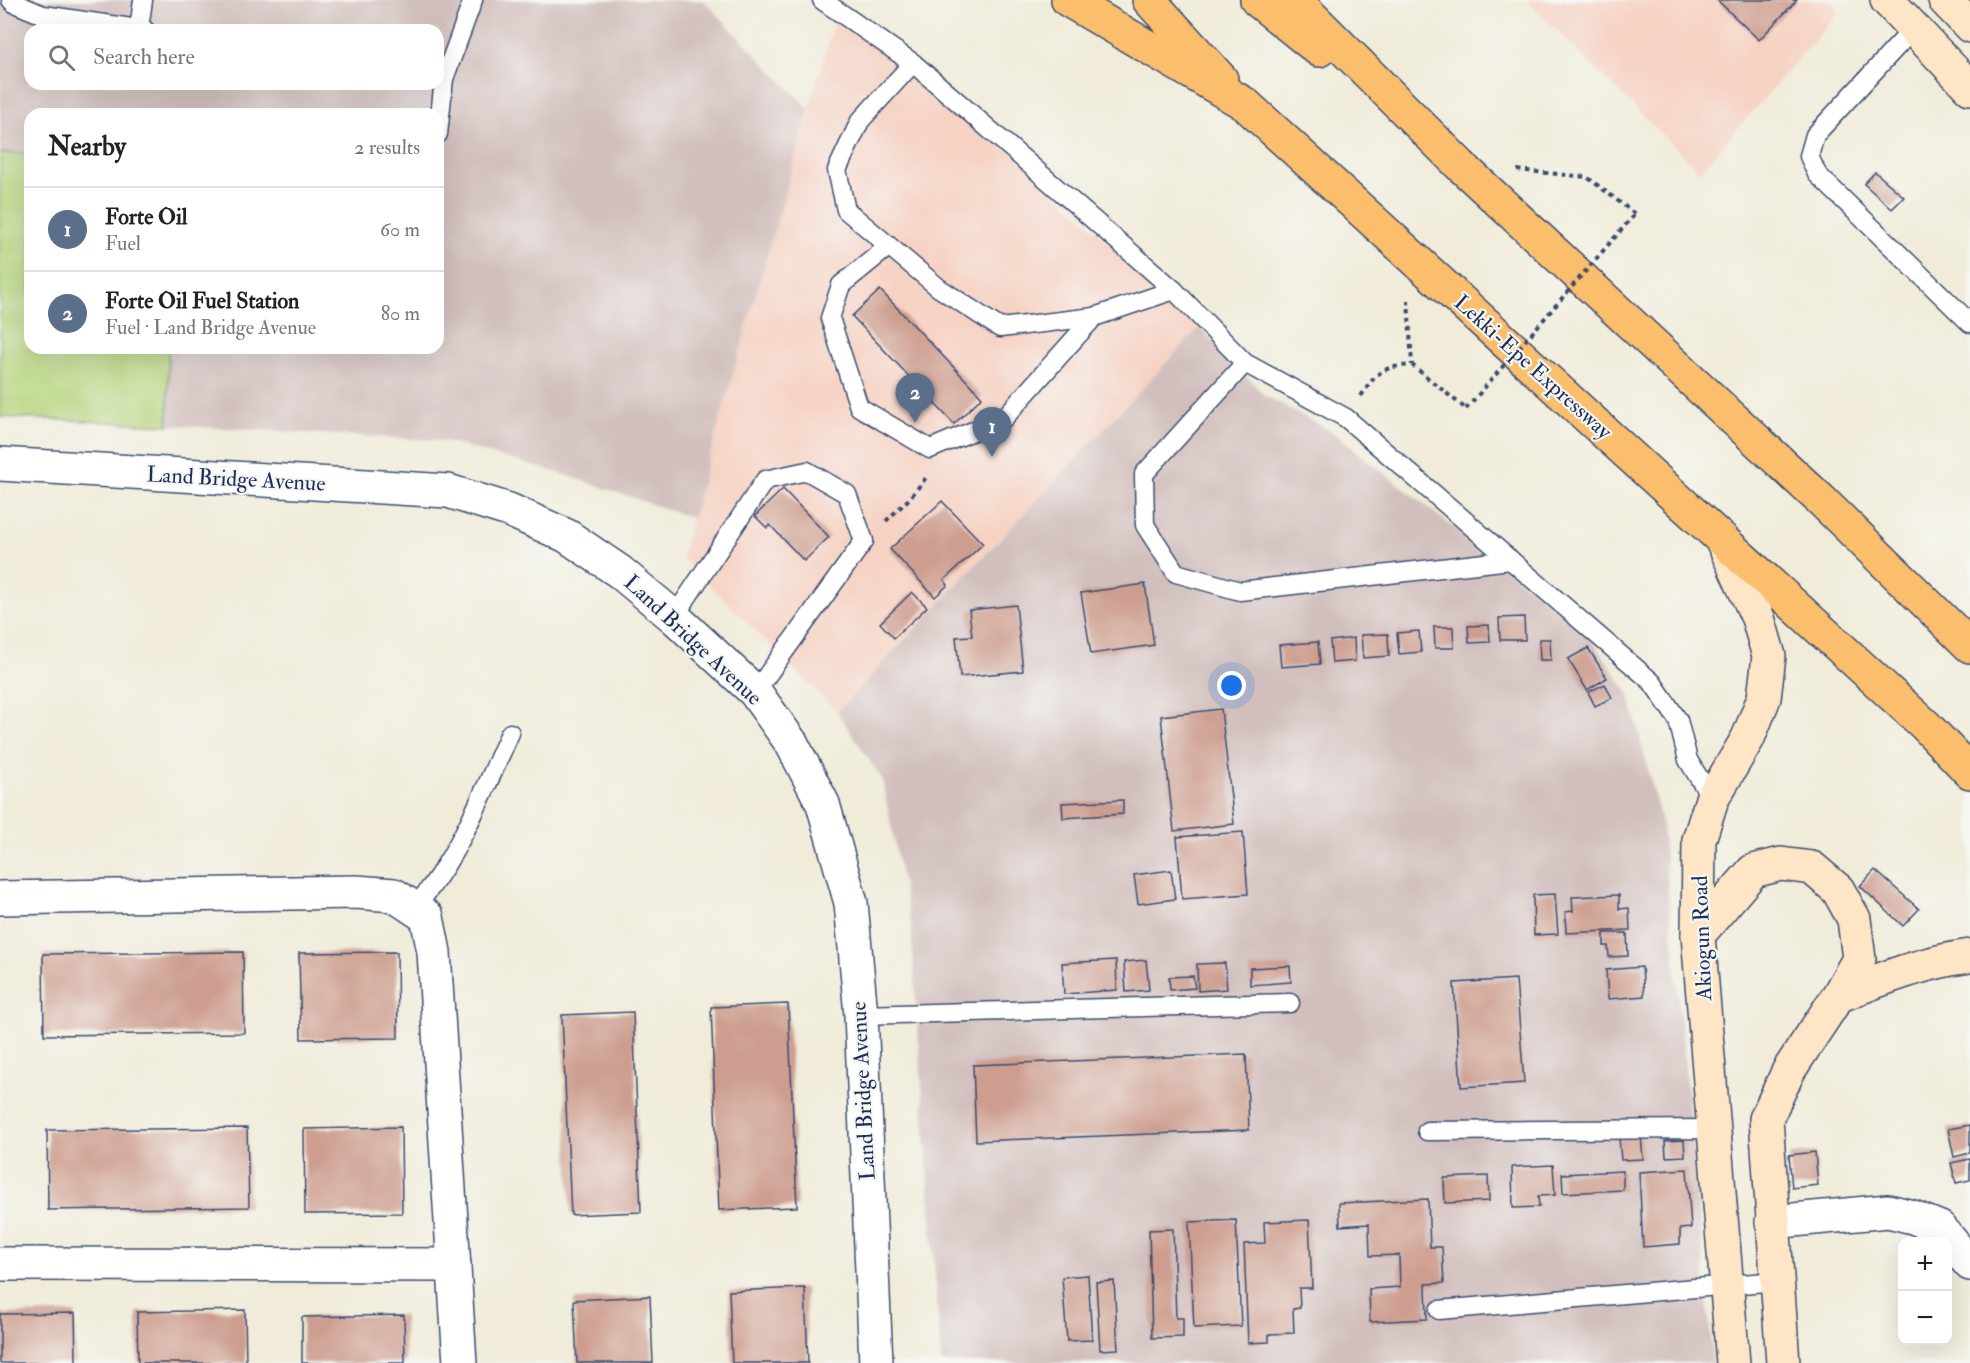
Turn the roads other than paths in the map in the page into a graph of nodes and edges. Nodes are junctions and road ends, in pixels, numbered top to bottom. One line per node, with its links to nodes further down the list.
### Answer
1 (11, 0): 11 (lane)
2 (143, 0): 12 (lane)
3 (473, 0): 16 (lane)
4 (822, 0): 15 (lane)
5 (1068, 0): 19 (highway, Lekki-Epe Expressway)
6 (1149, 0): 19 (highway)
7 (1257, 0): 21 (highway)
8 (1295, 0): 21 (highway)
9 (1887, 0): 14 (street)
10 (1945, 0): 13 (street)
11 (107, 24)
12 (142, 24)
13 (1970, 26)
14 (1914, 28): 17 (street); 25 (lane)
15 (913, 63): 22 (lane); 23 (lane)
16 (444, 71)
17 (1970, 88)
18 (440, 90): 20 (lane)
19 (1245, 104): 28 (highway, Lekki-Epe Expressway)
20 (439, 108)
21 (1460, 165): 31 (highway)
22 (889, 246): 24 (lane); 24 (lane)
23 (1174, 290): 24 (lane); 26 (lane)
24 (1094, 317)
25 (1970, 323)
26 (1245, 363): 29 (lane); 29 (lane)
27 (0, 464): 30 (street, Land Bridge Avenue)
28 (1720, 536): 34 (highway, Lekki-Epe Expressway); 35 (street, Akiogun Road)
29 (1510, 560): 35 (lane)
30 (674, 617): 32 (street, Land Bridge Avenue); 32 (lane)
31 (1970, 646)
32 (755, 692): 42 (street, Land Bridge Avenue)
33 (510, 733): 37 (lane)
34 (1970, 772)
35 (1712, 800): 38 (street, Akiogun Road)
36 (0, 898): 37 (street)
37 (414, 908): 48 (street)
38 (1698, 935): 40 (street); 43 (street, Akiogun Road)
39 (1970, 956): 40 (street)
40 (1838, 996): 45 (street)
41 (1290, 1003): 42 (lane)
42 (861, 1015): 53 (street, Land Bridge Avenue)
43 (1714, 1129): 44 (lane); 50 (street, Akiogun Road)
44 (1427, 1131)
45 (1772, 1222): 47 (street); 49 (street)
46 (0, 1264): 48 (street)
47 (1970, 1264)
48 (454, 1265): 52 (street)
49 (1777, 1281): 50 (lane); 55 (street)
50 (1727, 1285): 51 (lane); 54 (street, Akiogun Road)
51 (1439, 1310)
52 (460, 1363)
53 (876, 1363)
54 (1733, 1363)
55 (1783, 1363)

